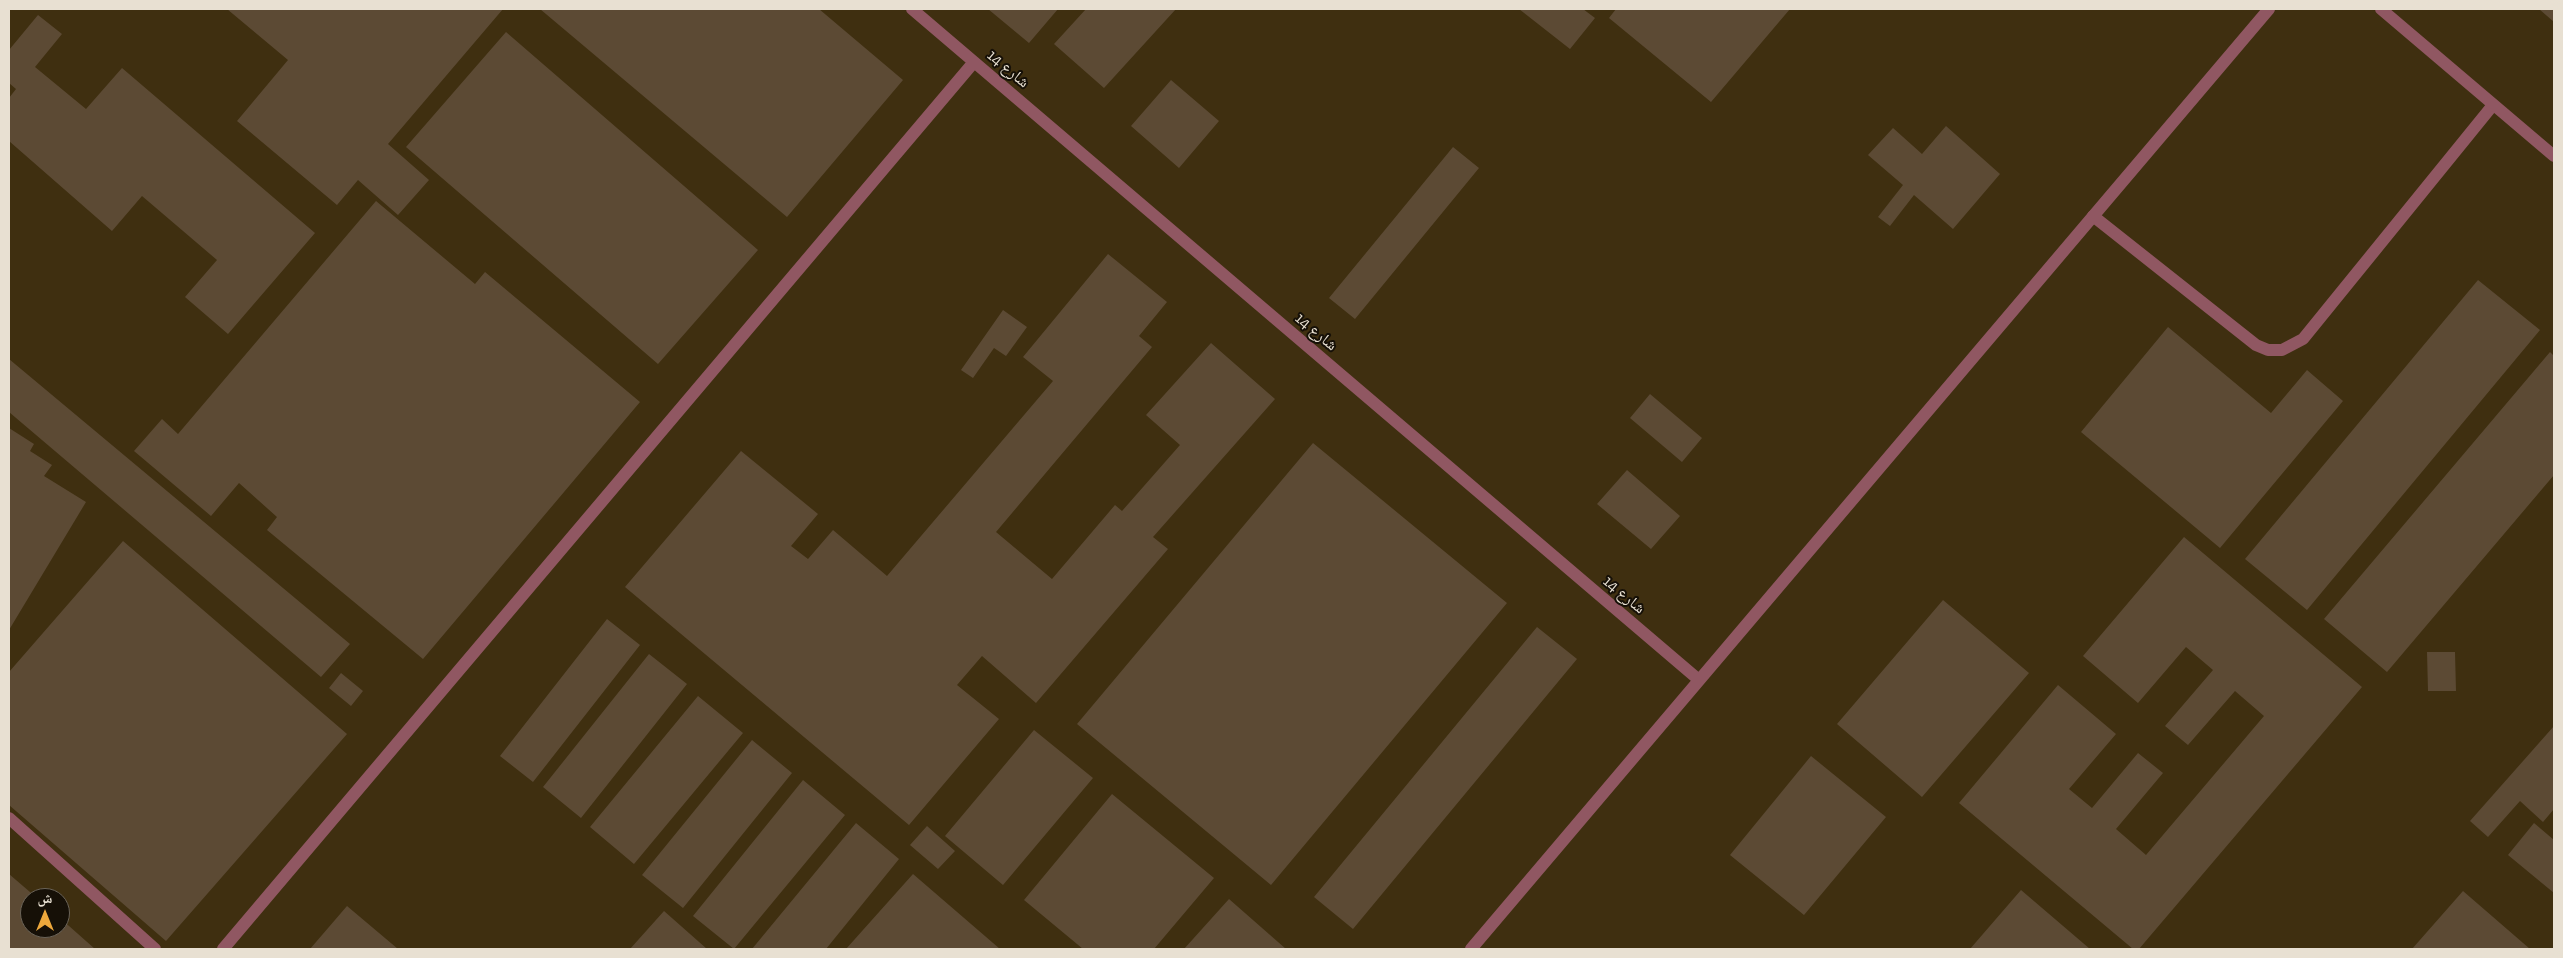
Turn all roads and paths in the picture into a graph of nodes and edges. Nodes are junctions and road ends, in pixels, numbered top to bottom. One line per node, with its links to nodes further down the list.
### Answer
1 (912, 9): 4 (street, شارع 14)
2 (2268, 9): 7 (street)
3 (2381, 9): 5 (street)
4 (974, 62): 8 (street, شارع 14); 11 (street)
5 (2493, 104): 6 (street); 7 (street)
6 (2554, 156)
7 (2093, 216): 8 (street)
8 (1699, 680): 12 (street)
9 (9, 818): 10 (street)
10 (155, 949)
11 (223, 949)
12 (1471, 949)

